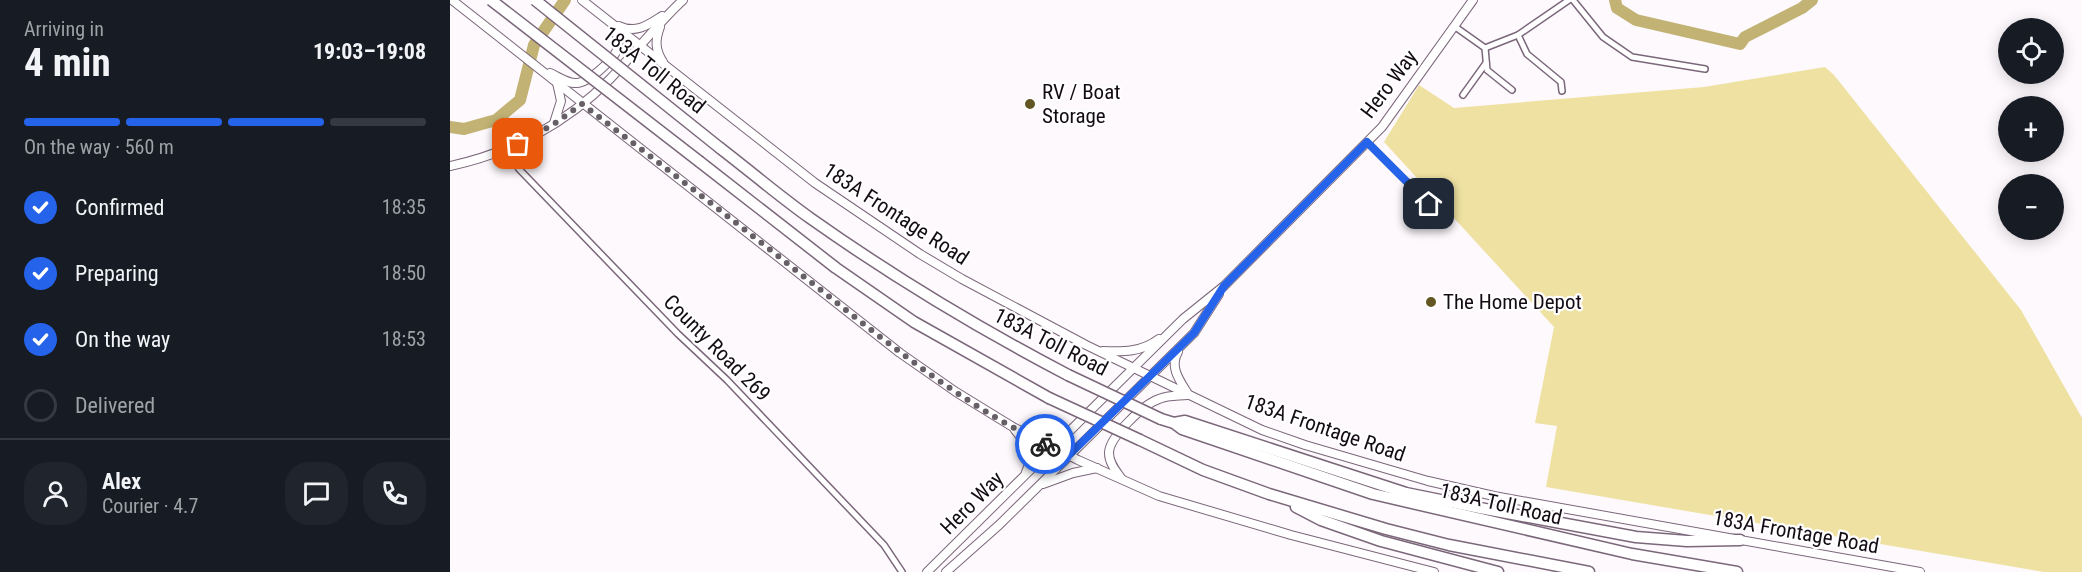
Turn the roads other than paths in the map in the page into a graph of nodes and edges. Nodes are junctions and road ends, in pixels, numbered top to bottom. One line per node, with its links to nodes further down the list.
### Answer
1 (452, 0): 18 (main road)
2 (491, 0): 43 (highway, 183A Toll Road, bridge)
3 (536, 0): 35 (highway, 183A Toll Road, bridge)
4 (582, 0): 9 (main road, 183A Frontage Road)
5 (682, 0): 8 (main road)
6 (1473, 0): 11 (main road, Hero Way)
7 (1571, 0): 12 (street); 16 (street)
8 (673, 9): 9 (main road); 10 (main road)
9 (611, 22): 13 (main road, 183A Frontage Road); 18 (main road)
10 (661, 22): 13 (main road); 17 (main road)
11 (1454, 26): 14 (street); 24 (main road, Hero Way)
12 (1518, 35): 14 (street); 20 (street)
13 (640, 46): 17 (main road, 183A Frontage Road); 22 (main road)
14 (1485, 48): 15 (street)
15 (1486, 63): 19 (street); 21 (street)
16 (1705, 69)
17 (672, 72): 31 (main road, 183A Frontage Road)
18 (556, 80): 22 (main road); 23 (main road)
19 (1512, 90)
20 (1563, 91)
21 (1463, 95)
22 (582, 104): 23 (main road); 36 (main road)
23 (554, 124): 25 (main road)
24 (1367, 142): 27 (street); 28 (main road, Hero Way)
25 (508, 148): 26 (main road); 45 (street, County Road 269)
26 (450, 166)
27 (1436, 211)
28 (1224, 286): 29 (main road, Hero Way); 30 (main road, Hero Way)
29 (1182, 319): 31 (main road); 32 (main road, Hero Way)
30 (1181, 345): 33 (main road, Hero Way); 34 (main road)
31 (1101, 351): 32 (main road, 183A Frontage Road)
32 (1134, 368): 33 (main road, 183A Frontage Road); 37 (main road, Hero Way)
33 (1150, 376): 34 (main road, 183A Frontage Road); 38 (main road, Hero Way)
34 (1188, 395): 41 (main road); 44 (main road, 183A Frontage Road)
35 (1174, 423): 44 (highway); 51 (highway, 183A Toll Road)
36 (1012, 428): 37 (main road); 40 (main road)
37 (1053, 447): 38 (main road); 40 (main road, Hero Way)
38 (1069, 455): 39 (main road); 42 (main road, Hero Way)
39 (1097, 468): 41 (main road); 42 (main road)
40 (1023, 477): 46 (main road, Hero Way)
41 (1122, 480): 48 (main road)
42 (1038, 485): 47 (main road, Hero Way)
43 (1269, 494): 49 (highway); 50 (highway, 183A Toll Road)
44 (1740, 540): 52 (main road, 183A Frontage Road)
45 (902, 572)
46 (927, 572)
47 (946, 572)
48 (1434, 572)
49 (1498, 572)
50 (1589, 572)
51 (1737, 572)
52 (1920, 572)

